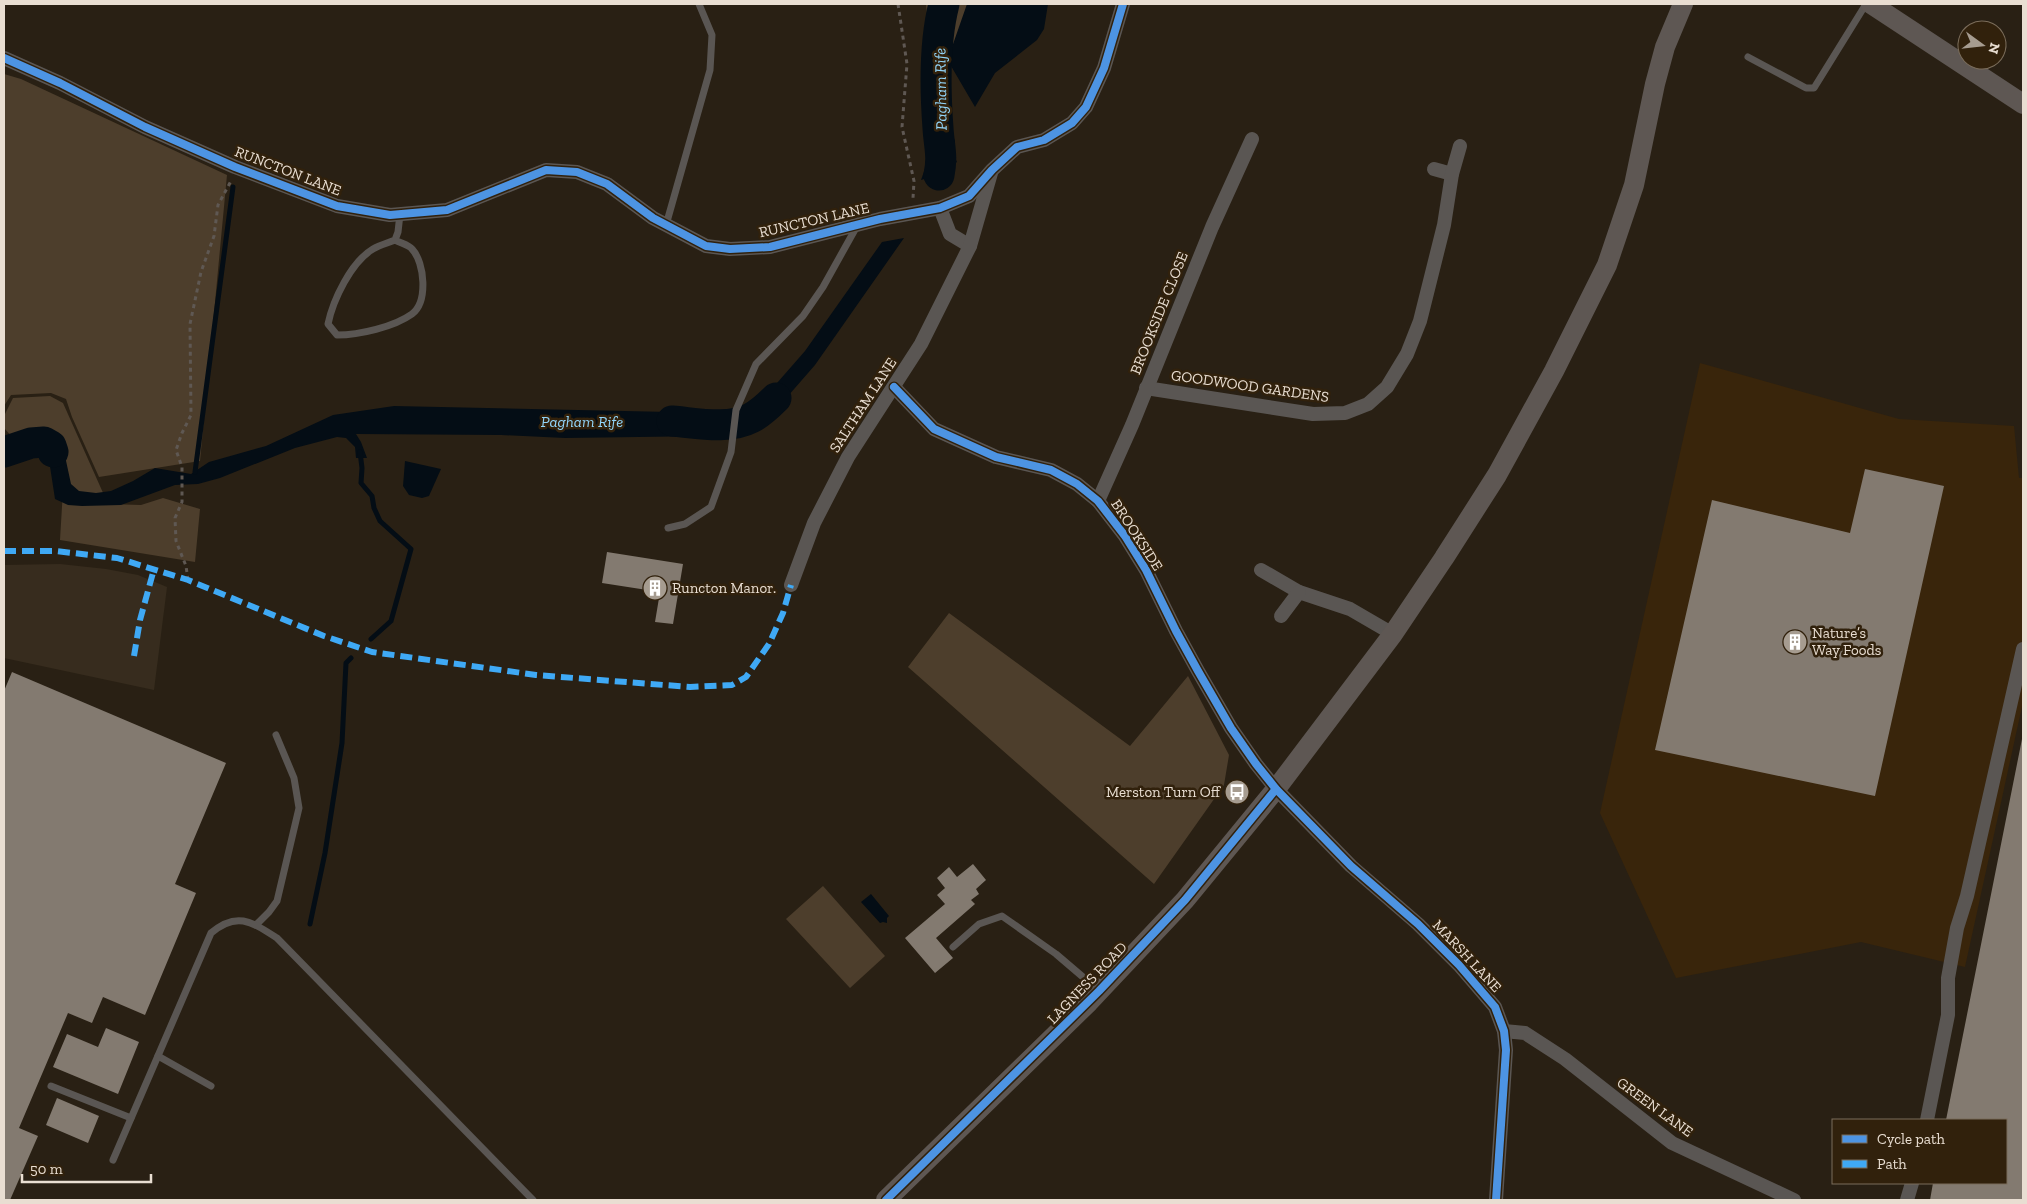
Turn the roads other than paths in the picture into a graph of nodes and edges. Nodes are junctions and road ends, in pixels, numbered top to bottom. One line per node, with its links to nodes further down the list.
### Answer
1 (699, 4): 16 (lane)
2 (1123, 4): 12 (street)
3 (1683, 4): 28 (main road, LAGNESS ROAD)
4 (1866, 4): 6 (lane)
5 (1872, 4): 8 (main road)
6 (1748, 57)
7 (4, 58): 15 (street, RUNCTON LANE)
8 (2023, 104)
9 (1252, 139): 21 (street, BROOKSIDE CLOSE)
10 (1460, 146): 13 (street, GOODWOOD GARDENS)
11 (1434, 169): 13 (street)
12 (992, 170): 14 (street, RUNCTON LANE); 19 (street, SALTHAM LANE)
13 (1452, 174): 21 (street, GOODWOOD GARDENS)
14 (940, 208): 17 (street, RUNCTON LANE); 19 (street)
15 (400, 214): 16 (street, RUNCTON LANE); 18 (lane)
16 (666, 225): 17 (street, RUNCTON LANE)
17 (857, 226): 23 (lane)
18 (395, 240): 18 (lane)
19 (970, 246): 20 (street, SALTHAM LANE)
20 (894, 387): 22 (street, BROOKSIDE); 25 (street, SALTHAM LANE)
21 (1146, 388): 22 (street, BROOKSIDE CLOSE)
22 (1098, 501): 31 (street, BROOKSIDE)
23 (668, 528)
24 (1261, 570): 26 (street)
25 (791, 585)
26 (1299, 592): 27 (street); 28 (street)
27 (1281, 616)
28 (1393, 634): 31 (main road, LAGNESS ROAD)
29 (2023, 649): 40 (street)
30 (276, 735): 32 (lane)
31 (1276, 790): 34 (main road, LAGNESS ROAD); 35 (street, MARSH LANE)
32 (256, 925): 36 (lane); 43 (lane)
33 (953, 947): 34 (lane)
34 (1099, 991): 44 (main road, LAGNESS ROAD)
35 (1504, 1030): 45 (street, MARSH LANE); 46 (street, GREEN LANE)
36 (158, 1056): 38 (lane); 39 (lane)
37 (51, 1086): 39 (lane)
38 (210, 1086)
39 (131, 1118): 41 (lane)
40 (1927, 1119)
41 (113, 1160)
42 (1912, 1184): 47 (street)
43 (533, 1200)
44 (886, 1200)
45 (1496, 1200)
46 (1794, 1200)
47 (1907, 1200)

